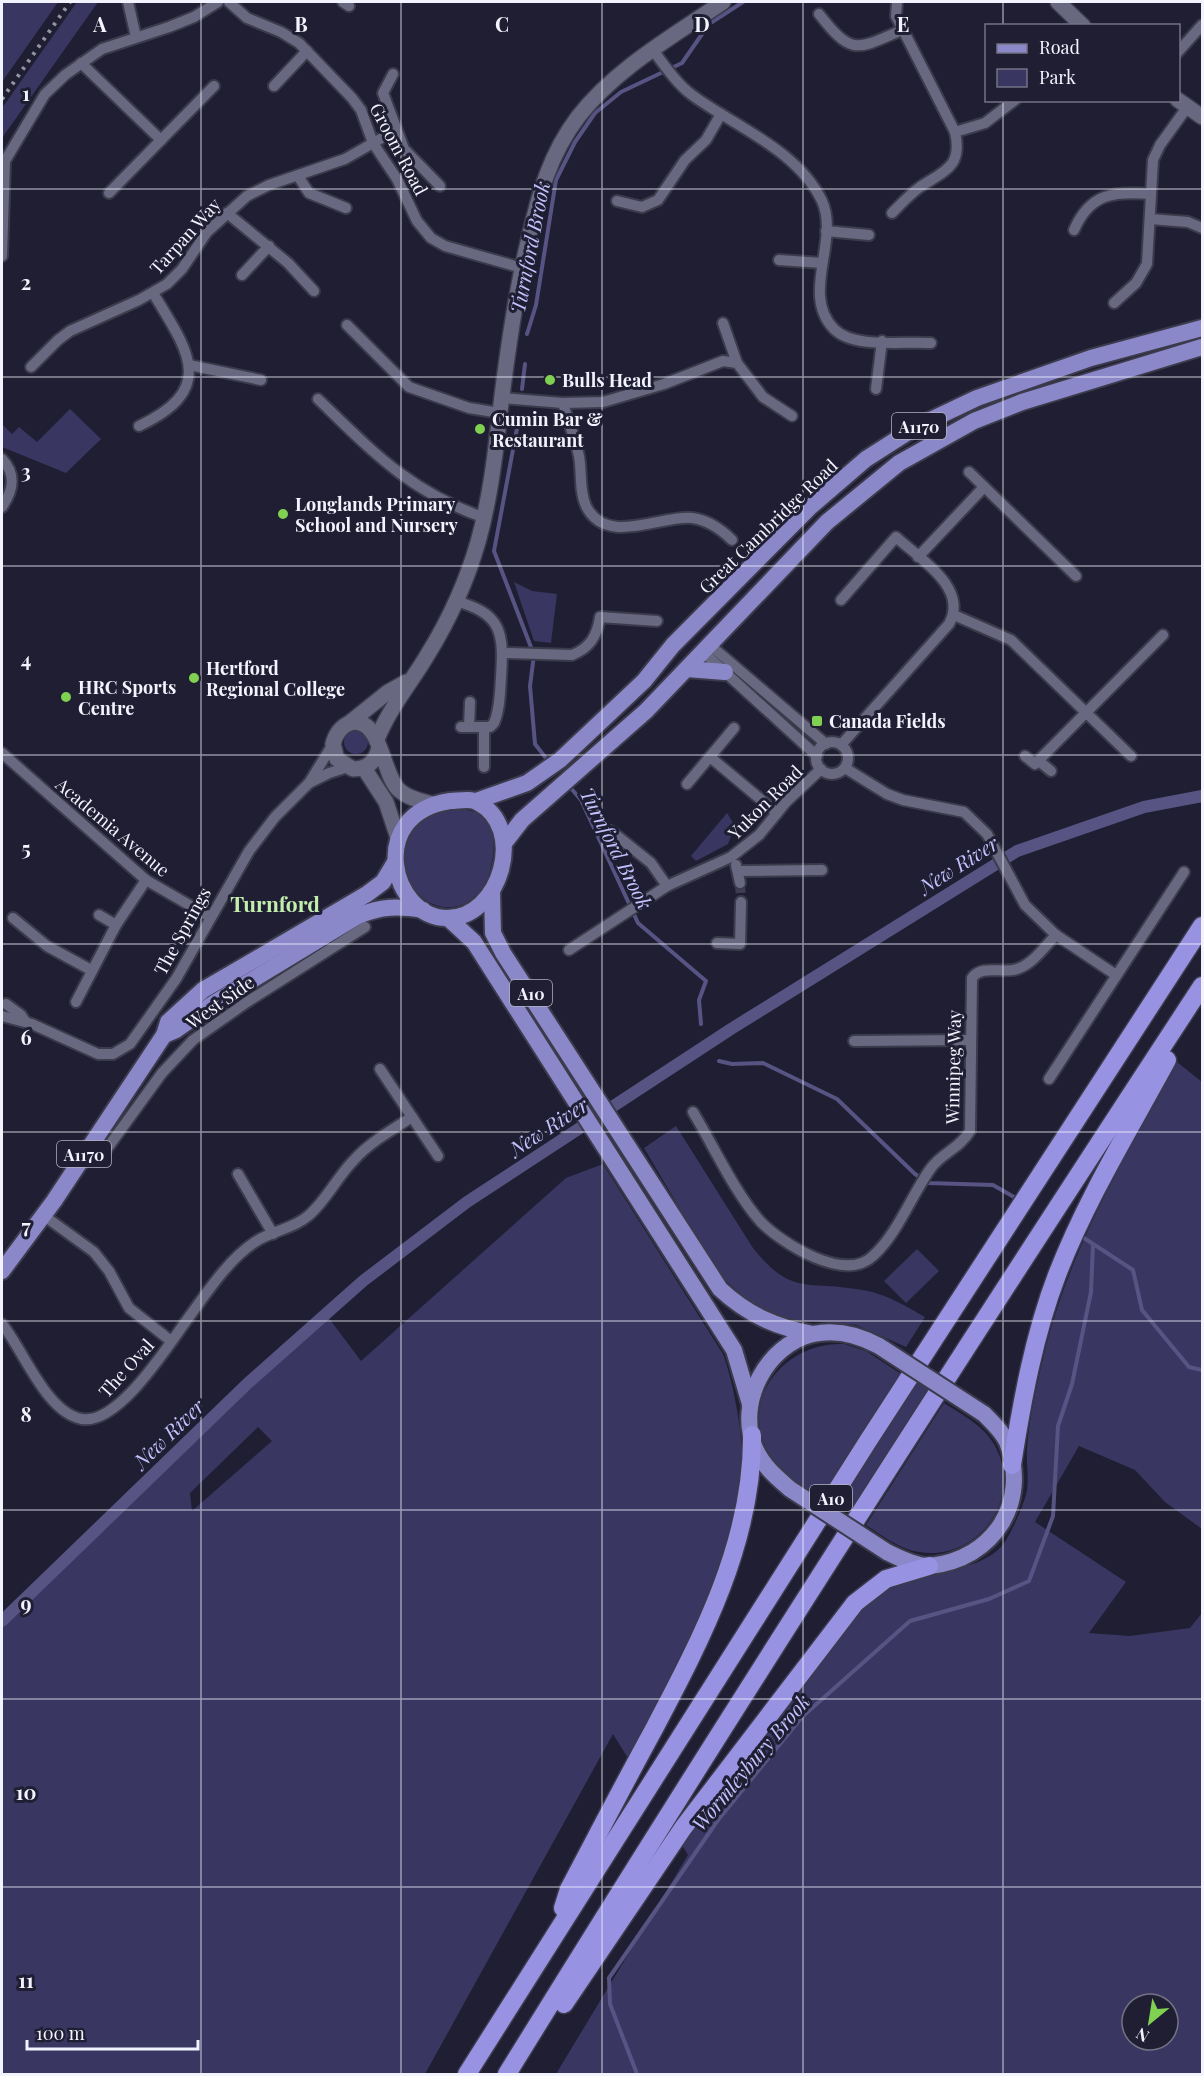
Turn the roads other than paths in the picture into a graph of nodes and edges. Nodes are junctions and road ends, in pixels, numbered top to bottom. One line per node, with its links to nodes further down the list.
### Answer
1 (128, 2): 11 (street)
2 (218, 2): 11 (street)
3 (229, 2): 13 (street, Groom Road)
4 (723, 2): 12 (main road)
5 (897, 2): 10 (street)
6 (1058, 2): 8 (main road)
7 (819, 14): 10 (street)
8 (1081, 24)
9 (1203, 25): 14 (street)
10 (902, 30): 24 (street)
11 (136, 37): 15 (street)
12 (653, 50): 21 (street); 44 (main road)
13 (307, 51): 18 (street); 26 (street, Groom Road)
14 (1180, 51)
15 (81, 63): 25 (street); 41 (street)
16 (393, 74): 23 (street)
17 (214, 86): 25 (street)
18 (274, 86)
19 (1012, 102): 24 (street)
20 (1183, 103): 22 (main road); 30 (street)
21 (721, 114): 31 (street); 38 (street)
22 (1203, 117)
23 (396, 130): 26 (street, Tarpan Way); 28 (street)
24 (955, 132): 34 (street)
25 (161, 140): 29 (street)
26 (373, 143): 27 (street, Tarpan Way); 44 (street, Groom Road)
27 (298, 176): 32 (street); 33 (street, Tarpan Way)
28 (440, 186)
29 (109, 193)
30 (1151, 194): 35 (street); 37 (street)
31 (617, 201)
32 (346, 208)
33 (228, 213): 40 (street); 47 (street, Tarpan Way)
34 (892, 213)
35 (1150, 219): 36 (street); 48 (street)
36 (1203, 228)
37 (1074, 230)
38 (826, 231): 39 (street); 43 (street)
39 (869, 236)
40 (269, 246): 45 (street); 46 (street)
41 (2, 256)
42 (779, 260): 43 (street)
43 (822, 263): 52 (street)
44 (522, 268): 62 (main road)
45 (242, 275)
46 (314, 291)
47 (153, 293): 56 (street); 57 (street, Tarpan Way)
48 (1114, 303)
49 (723, 322): 55 (street)
50 (347, 325): 62 (street)
51 (1203, 328): 77 (main road, Great Cambridge Road / A1170)
52 (882, 341): 53 (street); 59 (street)
53 (931, 343)
54 (1203, 347): 79 (main road, A1170)
55 (737, 363): 61 (street); 63 (street)
56 (189, 365): 58 (street); 64 (street)
57 (31, 367)
58 (261, 380)
59 (876, 389)
60 (318, 399): 69 (street)
61 (563, 403): 62 (street); 70 (street)
62 (501, 406): 69 (main road)
63 (792, 416)
64 (139, 426)
65 (2, 459): 68 (street)
66 (969, 472): 67 (street)
67 (984, 486): 71 (street); 72 (street)
68 (2, 507)
69 (485, 518): 74 (main road)
70 (732, 540)
71 (918, 557): 73 (street); 75 (street)
72 (1077, 576)
73 (841, 600)
74 (455, 601): 80 (street); 84 (main road)
75 (954, 615): 86 (street); 93 (street)
76 (657, 621): 80 (street)
77 (695, 624): 79 (main road); 81 (main road, Great Cambridge Road / A1170)
78 (1163, 635): 86 (street)
79 (705, 647): 81 (main road); 82 (main road, A1170); 83 (street); 92 (street)
80 (504, 653): 88 (street)
81 (662, 662): 108 (main road, Great Cambridge Road / A1170)
82 (687, 669): 83 (main road); 113 (main road, A1170)
83 (725, 672): 95 (street)
84 (409, 681): 87 (main road); 90 (main road)
85 (470, 702): 88 (street)
86 (1088, 712): 97 (street); 99 (street)
87 (348, 724): 90 (main road); 91 (main road)
88 (484, 727): 101 (street)
89 (734, 728): 98 (street)
90 (379, 737): 102 (main road); 109 (main road)
91 (333, 744): 100 (main road); 106 (street, The Springs)
92 (826, 744): 93 (street); 95 (street)
93 (841, 745): 103 (street)
94 (2, 753): 118 (street, Academia Avenue)
95 (817, 756): 104 (street)
96 (1025, 756): 99 (street)
97 (1131, 756)
98 (710, 757): 107 (street); 110 (street)
99 (1037, 762): 105 (street)
100 (348, 767): 102 (main road); 106 (street)
101 (484, 767)
102 (364, 768): 112 (main road)
103 (845, 768): 104 (street); 130 (street)
104 (821, 769): 110 (street, Yukon Road)
105 (1052, 771)
106 (309, 783): 124 (street, The Springs)
107 (687, 784)
108 (476, 801): 109 (main road); 113 (main road)
109 (432, 804): 112 (main road)
110 (777, 813): 114 (street, Yukon Road)
111 (611, 831): 119 (street)
112 (398, 838): 115 (main road)
113 (505, 842): 120 (main road)
114 (731, 857): 116 (street, Yukon Road); 119 (street, Yukon Road)
115 (395, 862): 122 (main road); 133 (main road, A1170)
116 (822, 870)
117 (1184, 872): 135 (street)
118 (146, 880): 124 (street, Academia Avenue); 127 (street)
119 (667, 886): 132 (street, Yukon Road)
120 (492, 892): 126 (main road); 157 (main road, A10)
121 (741, 902): 131 (street)
122 (423, 910): 126 (main road); 137 (main road, A1170)
123 (99, 915): 127 (street)
124 (210, 917): 142 (street, The Springs)
125 (13, 918): 134 (street)
126 (448, 918): 159 (main road, A10)
127 (116, 925): 134 (street)
128 (1203, 926): 163 (highway, A10)
129 (365, 927): 137 (street, West Side)
130 (1056, 934): 135 (street); 144 (street, Winnipeg Way)
131 (717, 943)
132 (569, 950)
133 (246, 967): 137 (main road); 143 (main road, A1170)
134 (91, 970): 139 (street)
135 (1116, 975): 147 (street)
136 (1203, 986): 141 (highway, A10)
137 (243, 996): 143 (main road, A1170); 151 (street, West Side)
138 (4, 1001): 140 (street); 142 (street, The Springs)
139 (76, 1002)
140 (2, 1016): 142 (street, The Springs)
141 (1181, 1019): 161 (highway); 164 (highway, A10)
142 (25, 1021)
143 (164, 1035): 153 (main road, A1170)
144 (970, 1040): 145 (street); 148 (street, Winnipeg Way)
145 (854, 1041)
146 (380, 1069): 149 (street)
147 (1049, 1079)
148 (693, 1112)
149 (412, 1117): 150 (street); 154 (street, The Oval)
150 (438, 1156)
151 (98, 1161)
152 (238, 1174): 154 (street)
153 (43, 1215): 155 (main road, A1170); 158 (street)
154 (273, 1234): 158 (street, The Oval)
155 (2, 1271)
156 (2, 1324): 158 (street, The Oval)
157 (813, 1334): 159 (main road, A10); 161 (main road, A10, bridge)
158 (171, 1341)
159 (750, 1404): 160 (main road, A10)
160 (752, 1435): 162 (main road, A10, bridge); 163 (highway)
161 (1012, 1465): 162 (main road, A10)
162 (929, 1566): 164 (highway)
163 (555, 1932): 165 (highway, A10)
164 (511, 2068)
165 (467, 2074)

